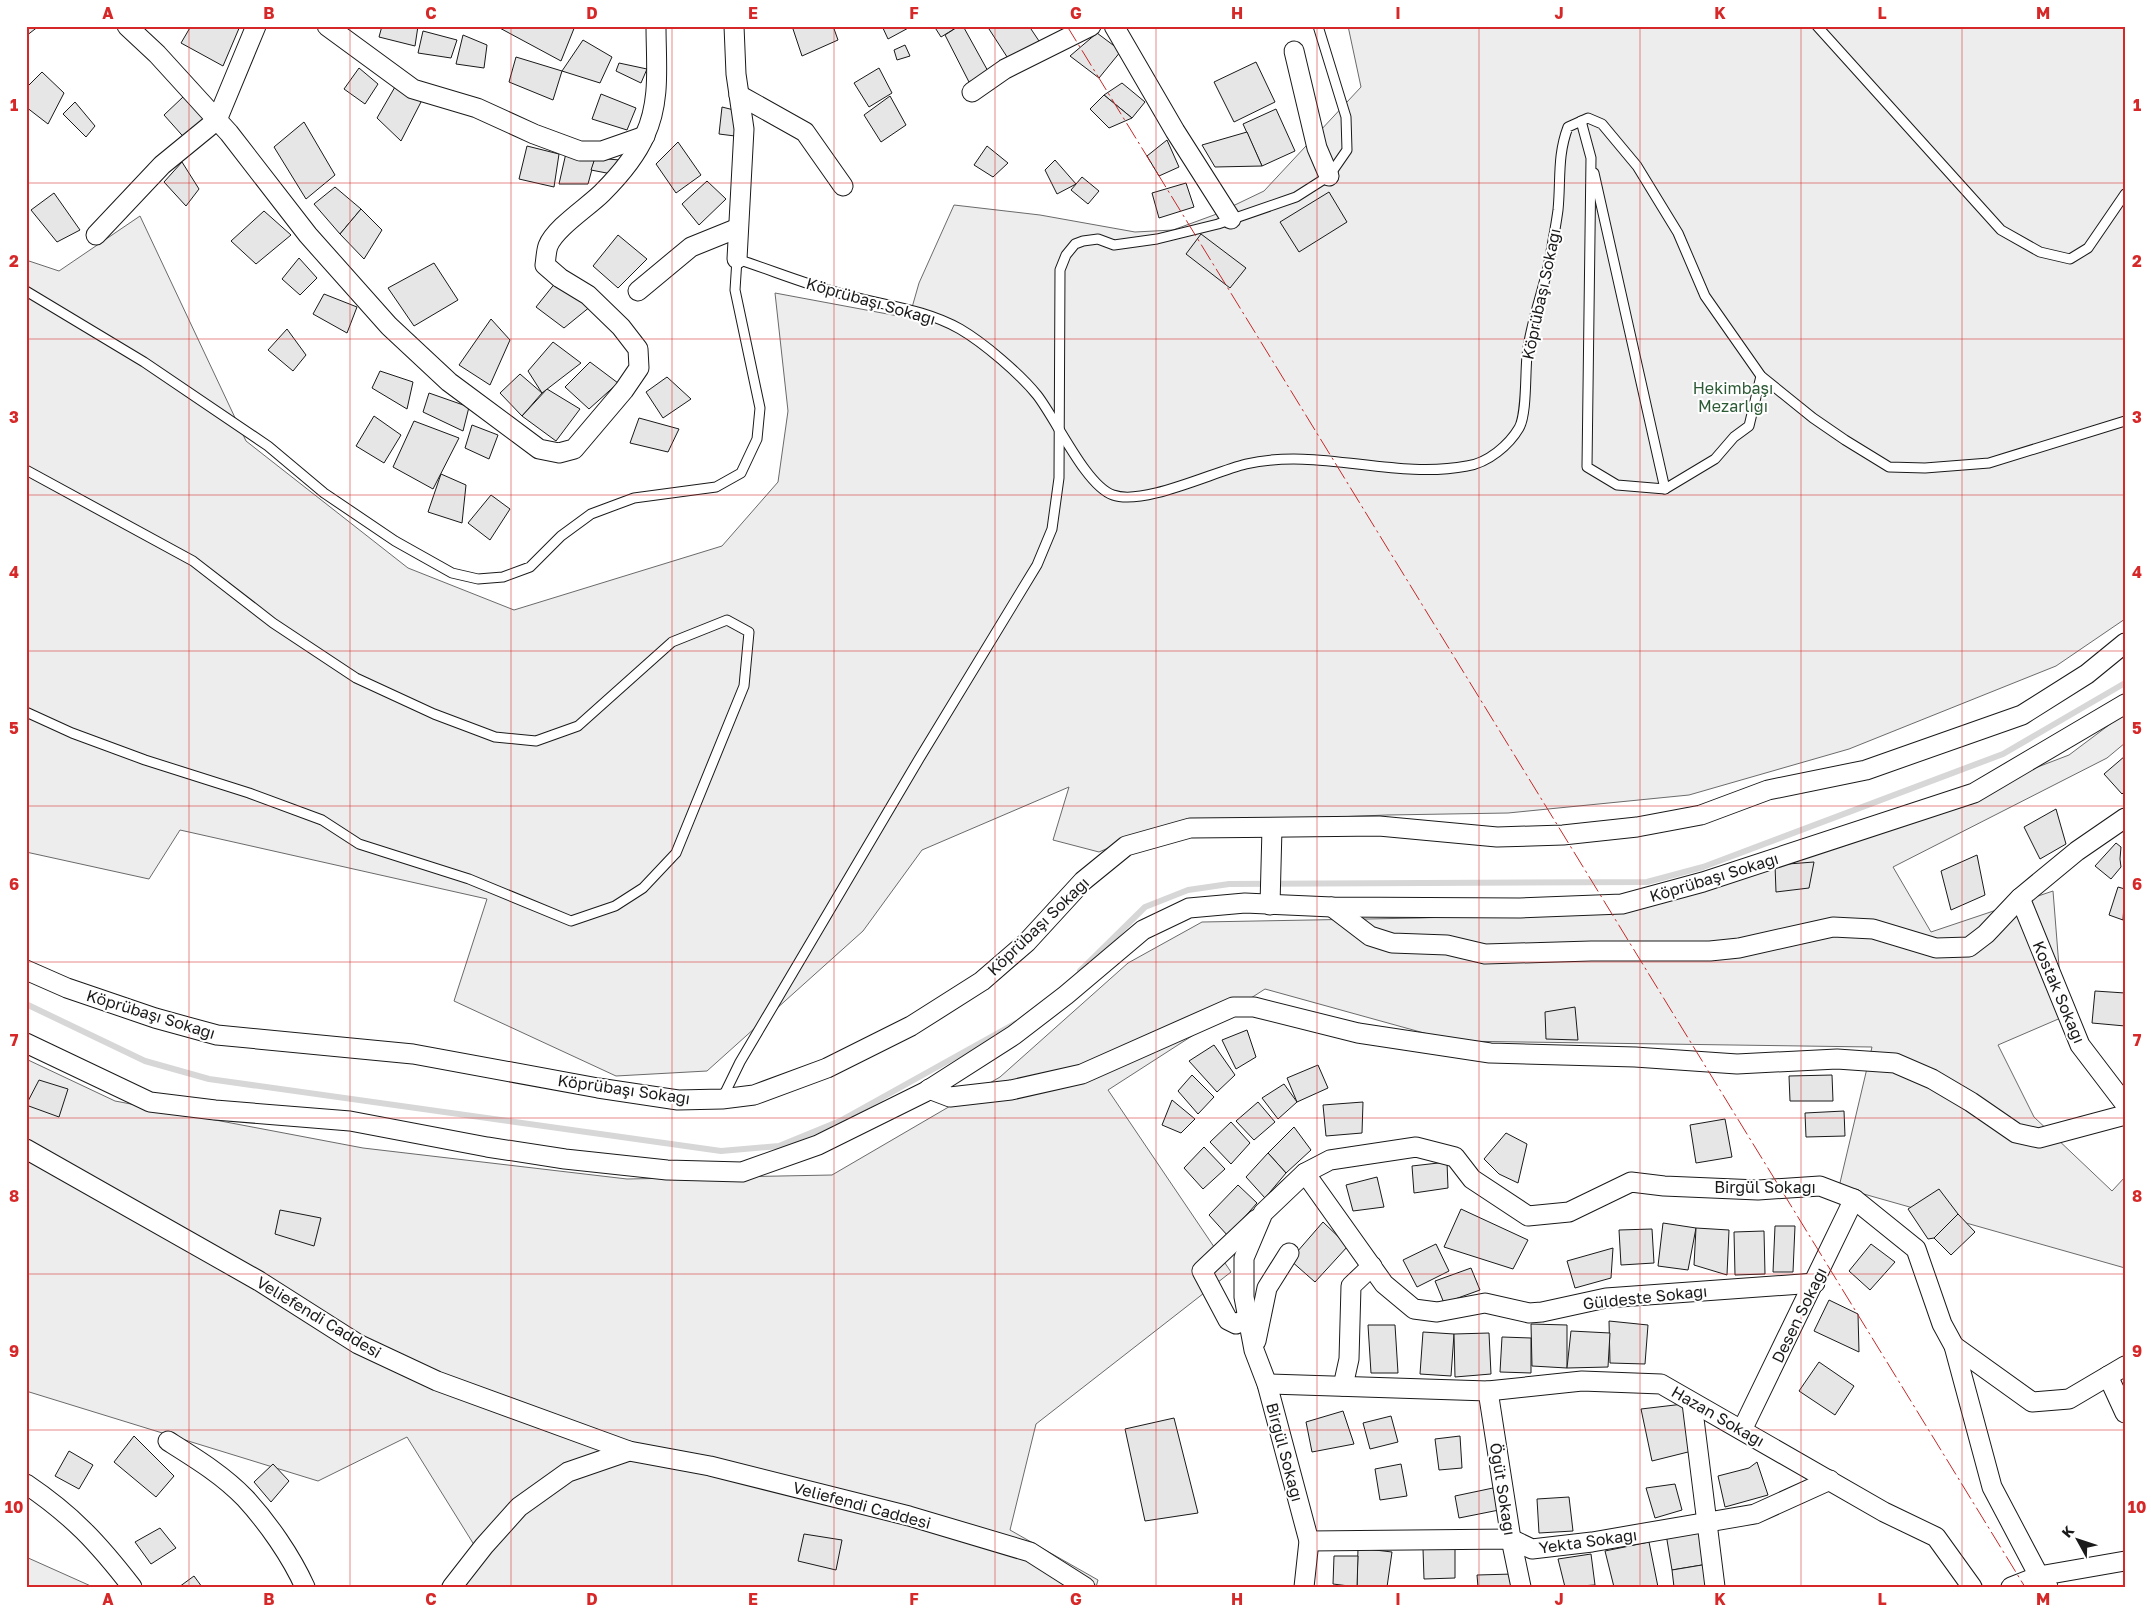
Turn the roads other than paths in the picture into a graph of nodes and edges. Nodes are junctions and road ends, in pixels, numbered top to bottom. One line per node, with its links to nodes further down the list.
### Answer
1 (127, 26): 13 (street)
2 (256, 26): 13 (street)
3 (327, 26): 15 (street)
4 (656, 26): 15 (street)
5 (734, 26): 12 (street)
6 (1091, 26): 11 (street)
7 (1114, 26): 20 (street)
8 (1318, 26): 17 (lane)
9 (1817, 26): 19 (lane)
10 (1294, 51): 17 (street)
11 (972, 92)
12 (739, 95): 18 (street); 21 (street)
13 (217, 120): 15 (street); 22 (street)
14 (1581, 121): 16 (lane); 26 (lane); 28 (lane, Köprübaşı Sokağı)
15 (645, 136)
16 (1591, 158): 30 (lane); 30 (lane)
17 (1329, 176): 20 (lane)
18 (843, 186)
19 (2125, 194)
20 (1232, 219): 28 (lane)
21 (738, 228): 23 (street); 25 (street)
22 (96, 235)
23 (737, 258): 24 (lane); 28 (lane, Köprübaşı Sokağı)
24 (26, 291)
25 (638, 292)
26 (1761, 376): 27 (lane); 30 (lane)
27 (2125, 421)
28 (1058, 427): 42 (lane)
29 (26, 470): 33 (lane)
30 (1665, 489)
31 (2125, 643): 35 (street, Köprübaşı Sokağı)
32 (2125, 704): 38 (street, Köprübaşı Sokağı)
33 (26, 712)
34 (2125, 818): 37 (street)
35 (1271, 837): 36 (street); 42 (street, Köprübaşı Sokağı)
36 (1270, 898): 38 (street, Köprübaşı Sokağı); 41 (street, Köprübaşı Sokağı)
37 (2020, 898): 38 (street); 43 (street, Kostak Sokağı)
38 (1332, 907)
39 (26, 970): 42 (street, Köprübaşı Sokağı)
40 (26, 1043): 41 (street, Köprübaşı Sokağı)
41 (929, 1089): 44 (street)
42 (722, 1099)
43 (2125, 1104)
44 (2125, 1115)
45 (26, 1148): 64 (street, Veliefendi Caddesi)
46 (1305, 1173): 47 (street, Birgül Sokağı); 48 (street, Birgül Sokağı); 50 (street, Güldeste Sokağı)
47 (1854, 1199): 51 (street, Desen Sokağı); 53 (street, Birgül Sokağı)
48 (1263, 1213): 52 (street, Birgül Sokağı); 52 (street, Birgül Sokağı)
49 (1289, 1254): 54 (street)
50 (1372, 1266): 51 (street, Güldeste Sokağı); 58 (street)
51 (1815, 1283): 62 (street, Desen Sokağı)
52 (1248, 1318): 54 (street, Birgül Sokağı)
53 (1954, 1346): 56 (street); 71 (street, Birgül Sokağı)
54 (1254, 1350): 57 (street, Birgül Sokağı)
55 (2125, 1366): 56 (street)
56 (2108, 1376): 61 (street)
57 (1266, 1384): 58 (street, Hazan Sokağı); 69 (street, Birgül Sokağı)
58 (1343, 1386): 59 (street, Hazan Sokağı)
59 (1488, 1391): 60 (street, Hazan Sokağı); 68 (street, Öğüt Sokağı)
60 (1692, 1403): 62 (street, Hazan Sokağı); 67 (street)
61 (2125, 1413)
62 (1742, 1430): 65 (street, Hazan Sokağı)
63 (168, 1441): 73 (street)
64 (629, 1450): 74 (street); 75 (street, Veliefendi Caddesi)
65 (1830, 1480): 67 (street, Yekta Sokağı); 79 (street, Hazan Sokağı)
66 (26, 1484): 72 (street)
67 (1709, 1522): 68 (street, Yekta Sokağı); 78 (street)
68 (1511, 1539): 69 (street, Yekta Sokağı); 77 (street, Öğüt Sokağı)
69 (1309, 1542): 76 (street, Birgül Sokağı)
70 (2125, 1561): 71 (street)
71 (2043, 1582): 80 (street)
72 (132, 1587)
73 (305, 1587)
74 (452, 1587)
75 (1085, 1587)
76 (1304, 1587)
77 (1521, 1587)
78 (1715, 1587)
79 (1972, 1587)
80 (2011, 1587)

